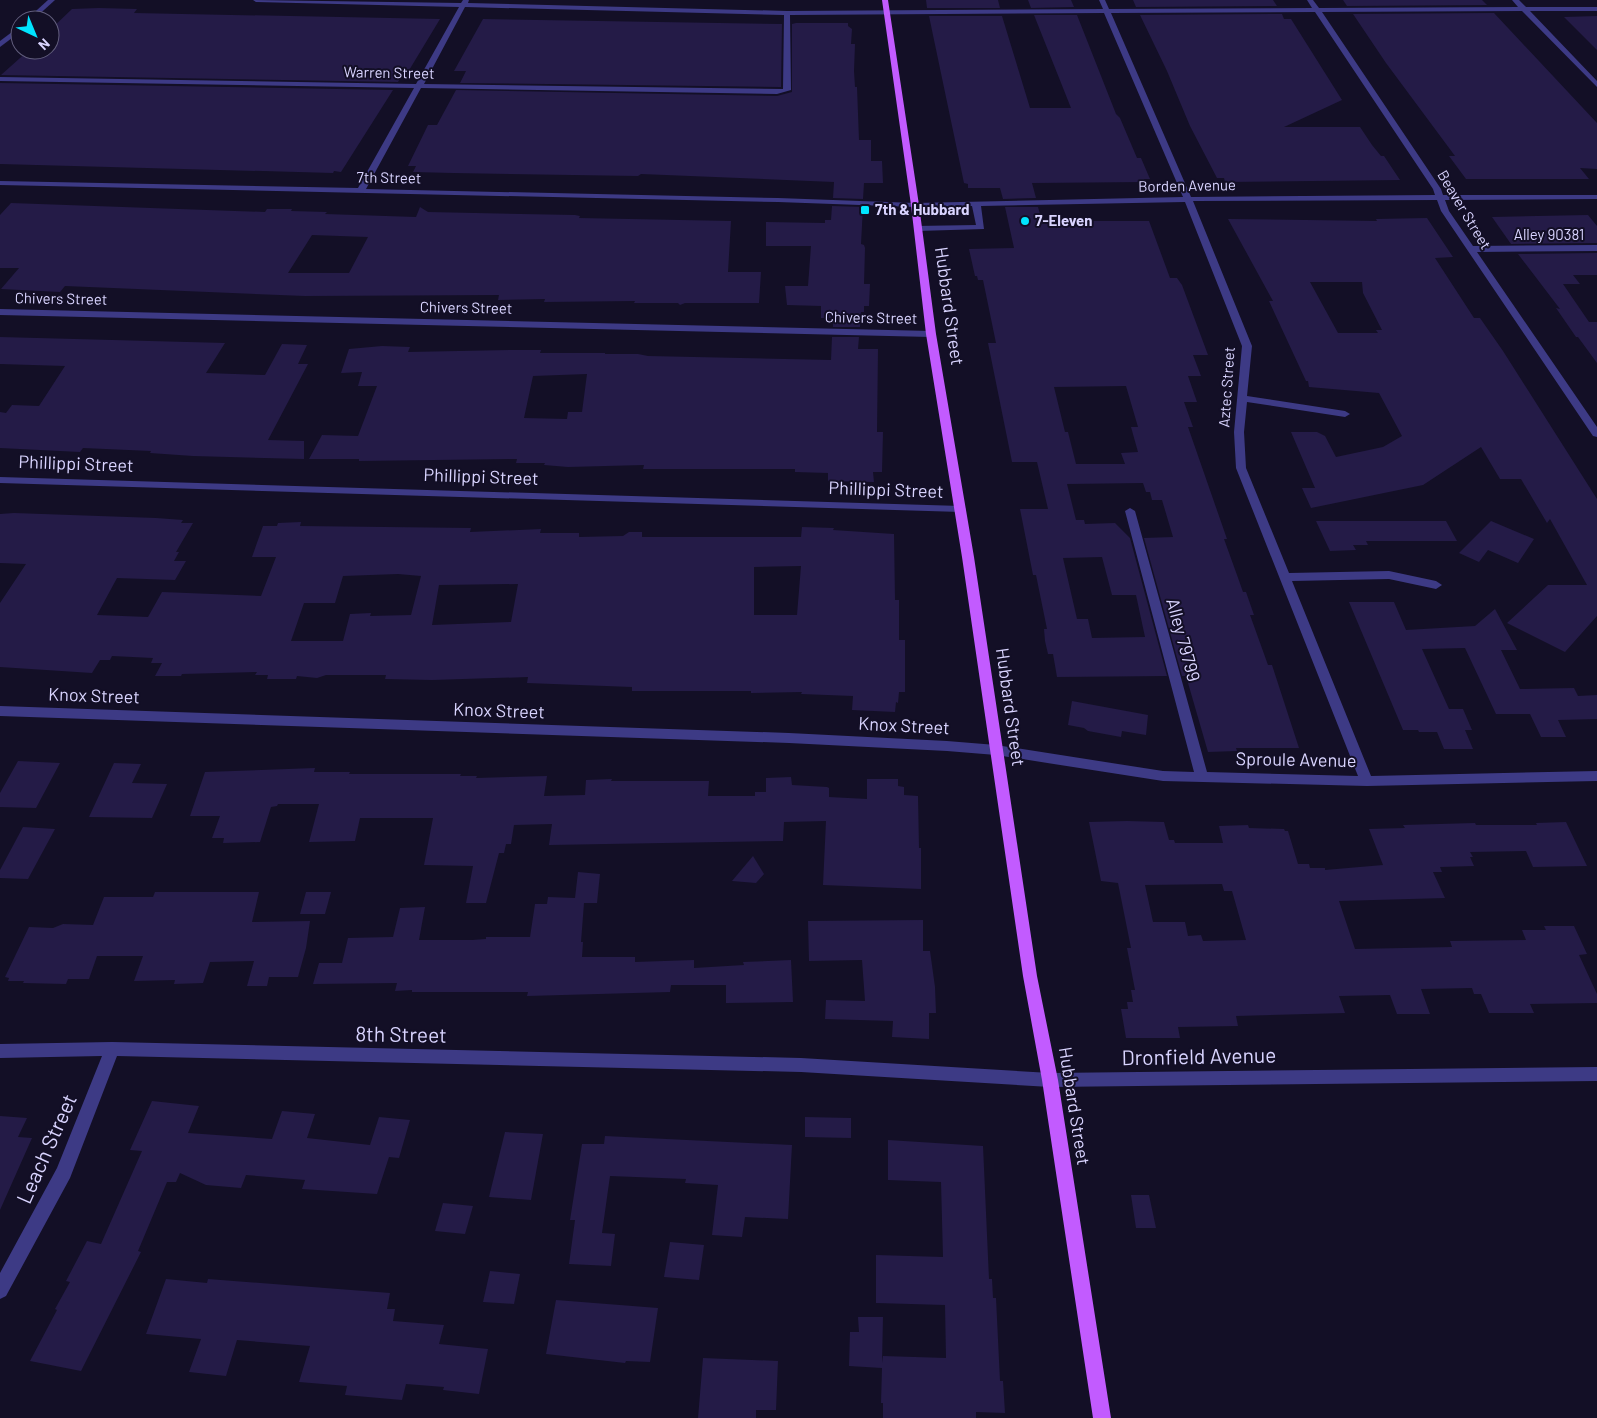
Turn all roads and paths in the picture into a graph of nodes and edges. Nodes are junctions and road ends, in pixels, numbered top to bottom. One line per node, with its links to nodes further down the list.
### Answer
1 (52, 0): 12 (street)
2 (256, 0): 8 (street)
3 (648, 0): 10 (street)
4 (885, 0): 17 (main road, Hubbard Street)
5 (1102, 0): 16 (street, Aztec Street)
6 (1310, 0): 14 (street, Beaver Street)
7 (1516, 0): 13 (street)
8 (332, 1): 9 (street)
9 (465, 2): 10 (street); 22 (street)
10 (645, 9): 15 (street)
11 (1597, 9): 13 (street)
12 (40, 10)
13 (1525, 10): 14 (street); 21 (street)
14 (1318, 12): 16 (street); 27 (street, Beaver Street)
15 (787, 13): 17 (street); 22 (street, Warren Street)
16 (1107, 13): 17 (street); 26 (street, Aztec Street)
17 (888, 14): 30 (main road, Hubbard Street)
18 (10, 36): 19 (street)
19 (0, 45)
20 (0, 80): 22 (street, Warren Street)
21 (1597, 85)
22 (418, 87): 24 (street)
23 (0, 183): 24 (street, 7th Street)
24 (361, 191): 28 (street, 7th Street)
25 (1597, 197): 27 (street, Borden Avenue)
26 (1188, 199): 27 (street, Borden Avenue); 29 (street, Borden Avenue); 36 (street, Aztec Street)
27 (1439, 199): 32 (street, Beaver Street)
28 (778, 200): 30 (street, Borden Avenue)
29 (976, 204): 30 (street, Borden Avenue); 31 (street)
30 (915, 205): 31 (main road, Hubbard Street)
31 (918, 228): 35 (main road, Hubbard Street)
32 (1470, 248): 33 (street, Alley 90381); 38 (street, Beaver Street)
33 (1597, 248)
34 (0, 312): 35 (street, Chivers Street)
35 (931, 334): 40 (main road, Hubbard Street)
36 (1242, 398): 37 (street); 42 (street, Aztec Street)
37 (1345, 414)
38 (1597, 434)
39 (0, 480): 40 (street, Phillippi Street)
40 (961, 509): 45 (main road, Hubbard Street)
41 (1130, 511): 47 (street, Alley 79799)
42 (1284, 577): 43 (street); 48 (street, Aztec Street)
43 (1436, 585)
44 (0, 711): 45 (street, Knox Street)
45 (996, 750): 47 (street, Sproule Avenue); 53 (main road, Hubbard Street)
46 (1597, 776): 48 (street, Sproule Avenue)
47 (1202, 777): 48 (street, Sproule Avenue)
48 (1367, 781)
49 (112, 1049): 50 (street, 8th Street); 51 (street, 8th Street); 54 (street, Leach Street)
50 (0, 1051)
51 (801, 1065): 53 (street, Dronfield Avenue)
52 (1597, 1074): 53 (street, Dronfield Avenue)
53 (1050, 1080): 55 (main road, Hubbard Street)
54 (0, 1290)
55 (1102, 1418)

